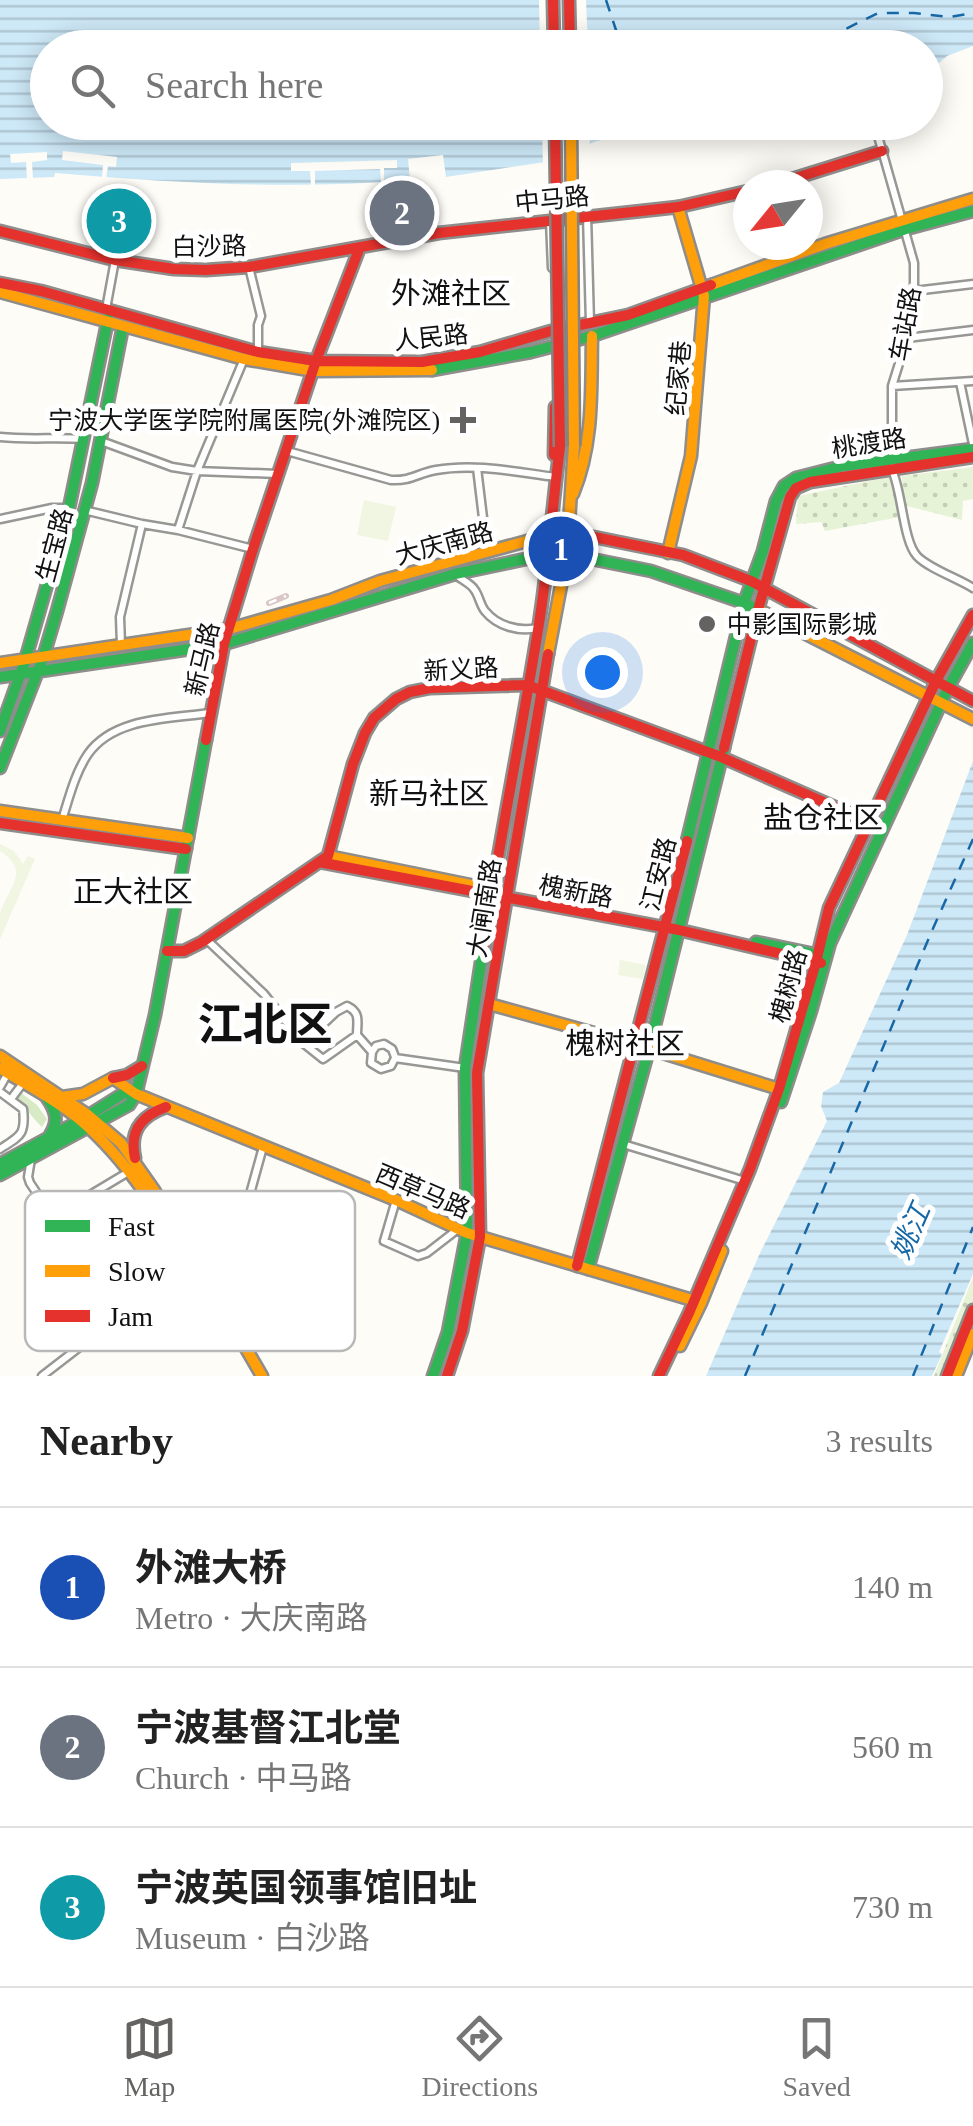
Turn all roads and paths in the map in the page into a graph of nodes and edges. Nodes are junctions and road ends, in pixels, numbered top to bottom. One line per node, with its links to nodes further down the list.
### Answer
1 (553, 0): 3 (main road)
2 (569, 0): 4 (main road)
3 (554, 30)
4 (570, 30)
5 (555, 140): 53 (main road, 大闸南路, bridge)
6 (571, 140): 54 (main road, 大闸南路, bridge)
7 (879, 140): 8 (street, 车站路)
8 (882, 152): 9 (main road); 16 (street, 车站路)
9 (823, 170)
10 (733, 194): 12 (main road, 中马路)
11 (973, 199): 16 (main road, 人民路)
12 (678, 207): 14 (main road, 中马路); 26 (main road, 纪家巷)
13 (973, 211): 16 (main road, 人民路)
14 (587, 215): 15 (main road, 中马路); 31 (street)
15 (550, 220): 18 (main road, 中马路); 30 (street)
16 (904, 224): 19 (main road, 人民路); 27 (street, 车站路)
17 (0, 231): 20 (main road, 白沙路)
18 (360, 247): 22 (main road, 白沙路); 37 (main road, 新马路)
19 (823, 247)
20 (115, 260): 22 (main road, 白沙路); 28 (street)
21 (786, 260): 26 (main road, 人民路)
22 (249, 267): 35 (street)
23 (0, 282): 28 (main road, 人民路)
24 (973, 284): 27 (street)
25 (0, 292): 28 (main road, 人民路)
26 (703, 292): 31 (main road, 人民路); 64 (main road, 纪家巷)
27 (914, 292): 33 (street, 车站路)
28 (108, 315): 29 (main road, 人民路); 35 (main road, 人民路); 42 (main road, 生宝路)
29 (123, 326): 36 (main road, 人民路); 43 (main road, 生宝路)
30 (555, 330): 31 (main road, 人民路); 37 (main road, 人民路)
31 (591, 330): 34 (main road, 人民路); 54 (main road)
32 (973, 330): 33 (street)
33 (907, 338): 40 (street, 车站路)
34 (553, 346): 37 (main road, 人民路); 51 (main road)
35 (258, 352): 37 (main road, 人民路)
36 (244, 358): 37 (main road, 人民路); 49 (street)
37 (315, 366): 45 (main road, 新马路)
38 (973, 381): 39 (street)
39 (960, 382): 40 (street); 44 (street)
40 (892, 386): 47 (street, 车站路)
41 (0, 438): 42 (street)
42 (85, 439): 55 (main road, 生宝路)
43 (100, 440): 49 (street); 56 (main road, 生宝路)
44 (973, 447): 47 (main road, 桃渡路)
45 (287, 451): 48 (street); 50 (main road, 新马路)
46 (973, 457): 47 (main road, 桃渡路)
47 (892, 464): 52 (main road, 桃渡路); 70 (street, 车站路)
48 (476, 468): 51 (street); 63 (street)
49 (197, 471): 50 (street); 59 (street)
50 (279, 474): 62 (main road, 新马路)
51 (555, 477): 53 (main road)
52 (785, 495): 68 (main road, 江安路); 69 (main road, 江安路)
53 (555, 498): 61 (main road, 大闸南路)
54 (570, 500): 60 (main road, 大闸南路)
55 (69, 508): 57 (street); 80 (main road, 生宝路)
56 (84, 510): 58 (street); 79 (main road, 生宝路)
57 (0, 519)
58 (142, 524): 59 (street); 78 (street)
59 (178, 530): 62 (street)
60 (568, 532): 61 (main road, 大庆南路); 64 (main road, 大庆南路); 66 (main road, 大闸南路)
61 (549, 535): 63 (main road, 大庆南路); 65 (main road, 大闸南路)
62 (253, 549): 75 (main road, 新马路)
63 (487, 552): 75 (main road, 大庆南路)
64 (668, 553): 68 (main road, 大庆南路)
65 (549, 554): 66 (main road, 大庆南路); 67 (main road, 大庆南路); 74 (main road, 大闸南路)
66 (567, 554): 71 (main road, 大庆南路); 88 (main road, 大闸南路)
67 (454, 574): 74 (street); 77 (main road, 大庆南路)
68 (752, 581): 69 (main road, 大庆南路); 71 (main road, 江安路)
69 (764, 588): 72 (main road, 江安路); 85 (main road, 大庆南路)
70 (973, 588)
71 (744, 603): 72 (main road, 大庆南路); 95 (main road, 江安路)
72 (758, 610): 89 (main road, 大庆南路); 96 (main road, 江安路)
73 (973, 615): 85 (main road, 槐树路)
74 (538, 628): 86 (main road, 大闸南路)
75 (229, 629): 77 (main road, 新马路); 78 (main road, 大庆南路)
76 (973, 643): 87 (main road, 槐树路)
77 (224, 644): 82 (main road, 大庆南路); 92 (main road, 新马路)
78 (121, 645): 79 (main road, 大庆南路)
79 (43, 658): 80 (main road, 大庆南路); 82 (main road, 生宝路)
80 (24, 661): 81 (main road, 大庆南路); 83 (main road, 生宝路)
81 (0, 663)
82 (38, 671): 83 (main road, 大庆南路); 97 (main road, 生宝路)
83 (18, 675): 84 (main road, 大庆南路); 94 (main road, 生宝路)
84 (0, 677)
85 (936, 681): 87 (main road, 大庆南路); 89 (main road, 槐树路)
86 (527, 686): 88 (main road, 新义路); 103 (main road, 新义路); 104 (main road, 大闸南路)
87 (948, 688): 90 (main road, 大庆南路); 91 (main road, 槐树路)
88 (541, 691): 95 (main road, 新义路); 105 (main road, 大闸南路)
89 (929, 695): 91 (main road, 大庆南路); 100 (main road, 槐树路)
90 (973, 701)
91 (948, 705): 93 (main road, 大庆南路); 110 (main road, 槐树路)
92 (210, 714): 99 (street); 102 (main road, 新马路)
93 (973, 719)
94 (0, 730)
95 (708, 752): 96 (main road, 新义路); 106 (main road, 江安路)
96 (721, 757): 100 (main road, 新义路); 107 (main road, 江安路)
97 (0, 768)
98 (0, 811): 99 (main road)
99 (62, 820): 102 (main road)
100 (869, 822): 110 (main road, 槐树路)
101 (0, 823): 102 (main road)
102 (187, 844): 109 (main road, 新马路)
103 (323, 859): 104 (main road, 槐新路); 108 (main road)
104 (492, 892): 105 (main road, 槐新路); 120 (main road, 大闸南路)
105 (507, 895): 106 (main road, 槐新路); 111 (main road, 大闸南路)
106 (667, 926): 107 (main road, 槐新路); 114 (main road, 江安路)
107 (680, 929): 110 (main road, 槐新路); 115 (main road, 江安路)
108 (206, 939): 109 (main road); 113 (street)
109 (167, 951): 119 (main road, 新马路)
110 (821, 959): 124 (main road, 槐树路); 150 (main road, 槐树路)
111 (488, 1004): 114 (main road); 148 (main road, 大闸南路)
112 (357, 1035): 113 (street); 113 (street); 116 (street)
113 (303, 1043)
114 (636, 1046): 115 (main road); 149 (main road, 江安路)
115 (649, 1049): 124 (main road); 133 (main road, 江安路)
116 (372, 1052): 118 (street); 118 (street)
117 (0, 1056): 128 (main road)
118 (395, 1058): 120 (street)
119 (142, 1066): 122 (main road); 126 (main road, 新马路)
120 (465, 1068): 147 (main road, 大闸南路)
121 (4, 1070): 123 (main road); 125 (street)
122 (113, 1078): 126 (main road, 西草马路); 128 (main road)
123 (23, 1083): 127 (main road); 129 (street)
124 (779, 1088): 140 (main road, 槐树路)
125 (0, 1089): 129 (street)
126 (136, 1094): 130 (main road, 西草马路); 131 (main road)
127 (48, 1098): 131 (main road); 132 (main road)
128 (62, 1098): 131 (main road)
129 (11, 1099): 135 (street)
130 (167, 1108): 134 (main road, 西草马路); 138 (main road)
131 (88, 1121): 132 (main road); 136 (main road); 138 (main road)
132 (47, 1138): 137 (main road)
133 (623, 1144): 140 (street); 149 (main road, 江安路)
134 (263, 1148): 145 (street); 146 (main road, 西草马路)
135 (0, 1149)
136 (31, 1158): 139 (main road); 141 (street)
137 (0, 1164)
138 (134, 1168): 142 (street); 143 (main road); 144 (main road)
139 (0, 1175)
140 (745, 1181): 150 (main road, 槐树路)
141 (35, 1191)
142 (96, 1191)
143 (146, 1191)
144 (148, 1191)
145 (251, 1191)
146 (396, 1200): 147 (main road, 西草马路); 147 (street)
147 (463, 1230): 148 (main road, 西草马路); 160 (main road, 大闸南路)
148 (480, 1236): 149 (main road, 西草马路); 161 (main road, 大闸南路)
149 (582, 1267): 150 (main road, 西草马路)
150 (698, 1302): 162 (main road, 槐树路)
151 (973, 1310): 163 (main road)
152 (973, 1334): 156 (main road)
153 (74, 1351): 158 (street)
154 (243, 1351): 159 (main road)
155 (245, 1351): 159 (main road)
156 (963, 1364): 157 (main road)
157 (973, 1369)
158 (42, 1376)
159 (258, 1376)
160 (433, 1376)
161 (447, 1376)
162 (662, 1376)
163 (948, 1376)

